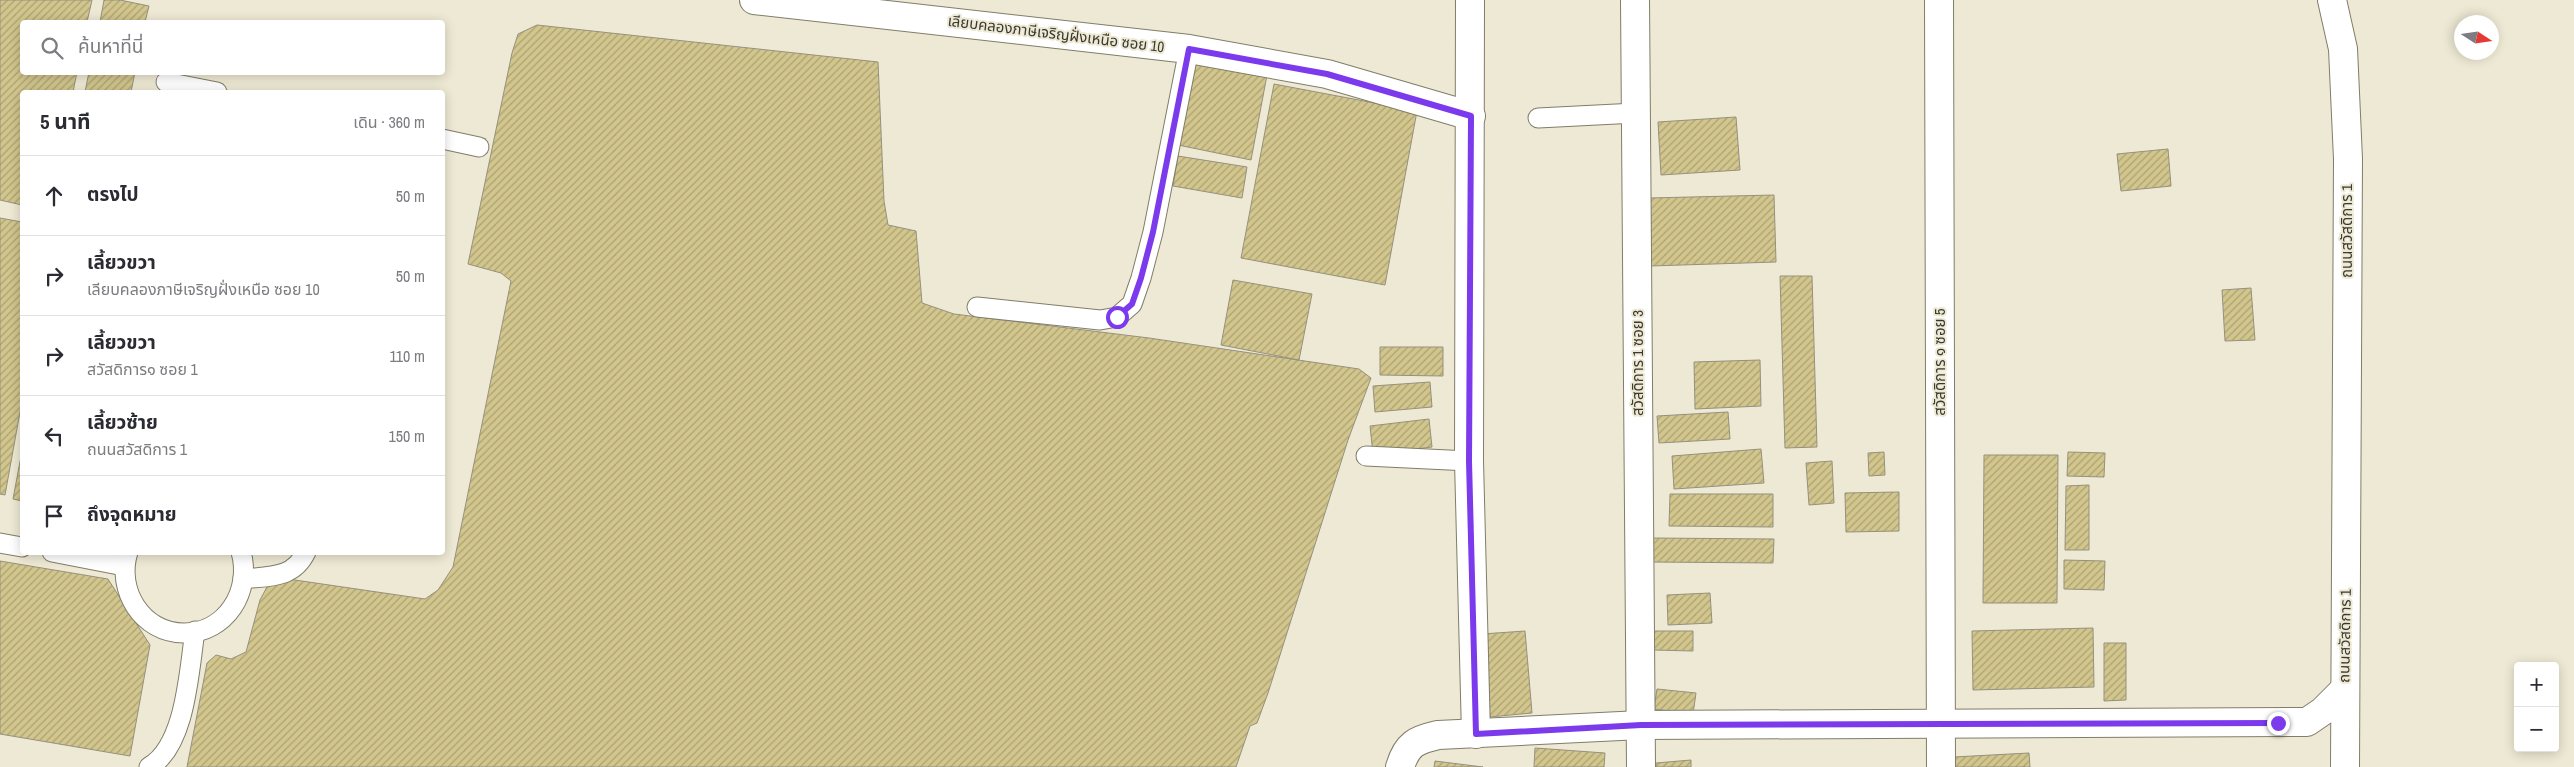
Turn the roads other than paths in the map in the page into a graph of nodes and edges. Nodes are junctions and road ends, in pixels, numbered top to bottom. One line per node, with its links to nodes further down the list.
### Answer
1 (754, 0): 6 (street, เลียบคลองภาษีเจริญฝั่งเหนือ ซอย 10)
2 (1470, 0): 10 (street)
3 (1635, 0): 9 (street, สวัสดิการ 1 ซอย 3)
4 (1939, 0): 26 (street, สวัสดิการ ๑ ซอย 5)
5 (2332, 0): 25 (street, ถนนสวัสดิการ 1)
6 (1189, 49): 10 (street, เลียบคลองภาษีเจริญฝั่งเหนือ ซอย 10); 14 (lane)
7 (166, 82): 8 (lane)
8 (207, 90)
9 (1636, 113): 11 (lane); 27 (street, สวัสดิการ 1 ซอย 3)
10 (1471, 116): 16 (street)
11 (1538, 118)
12 (445, 140): 13 (lane)
13 (479, 146)
14 (977, 307)
15 (1366, 456): 16 (lane)
16 (1469, 461): 28 (street)
17 (0, 543): 18 (lane)
18 (20, 547)
19 (84, 555): 22 (lane)
20 (241, 555): 23 (lane)
21 (304, 555): 23 (lane)
22 (126, 559): 24 (lane)
23 (244, 579): 24 (lane)
24 (195, 631): 29 (lane)
25 (2346, 689): 26 (street, ถนนสวัสดิการ 1); 33 (street)
26 (1941, 724): 27 (street, ถนนสวัสดิการ 1); 32 (street, สวัสดิการ ๑ ซอย 5)
27 (1641, 725): 28 (street, ถนนสวัสดิการ 1); 31 (street, สวัสดิการ 1 ซอย 3)
28 (1476, 734): 30 (street, ถนนสวัสดิการ 1)
29 (149, 767)
30 (1400, 767)
31 (1641, 767)
32 (1940, 767)
33 (2345, 767)

